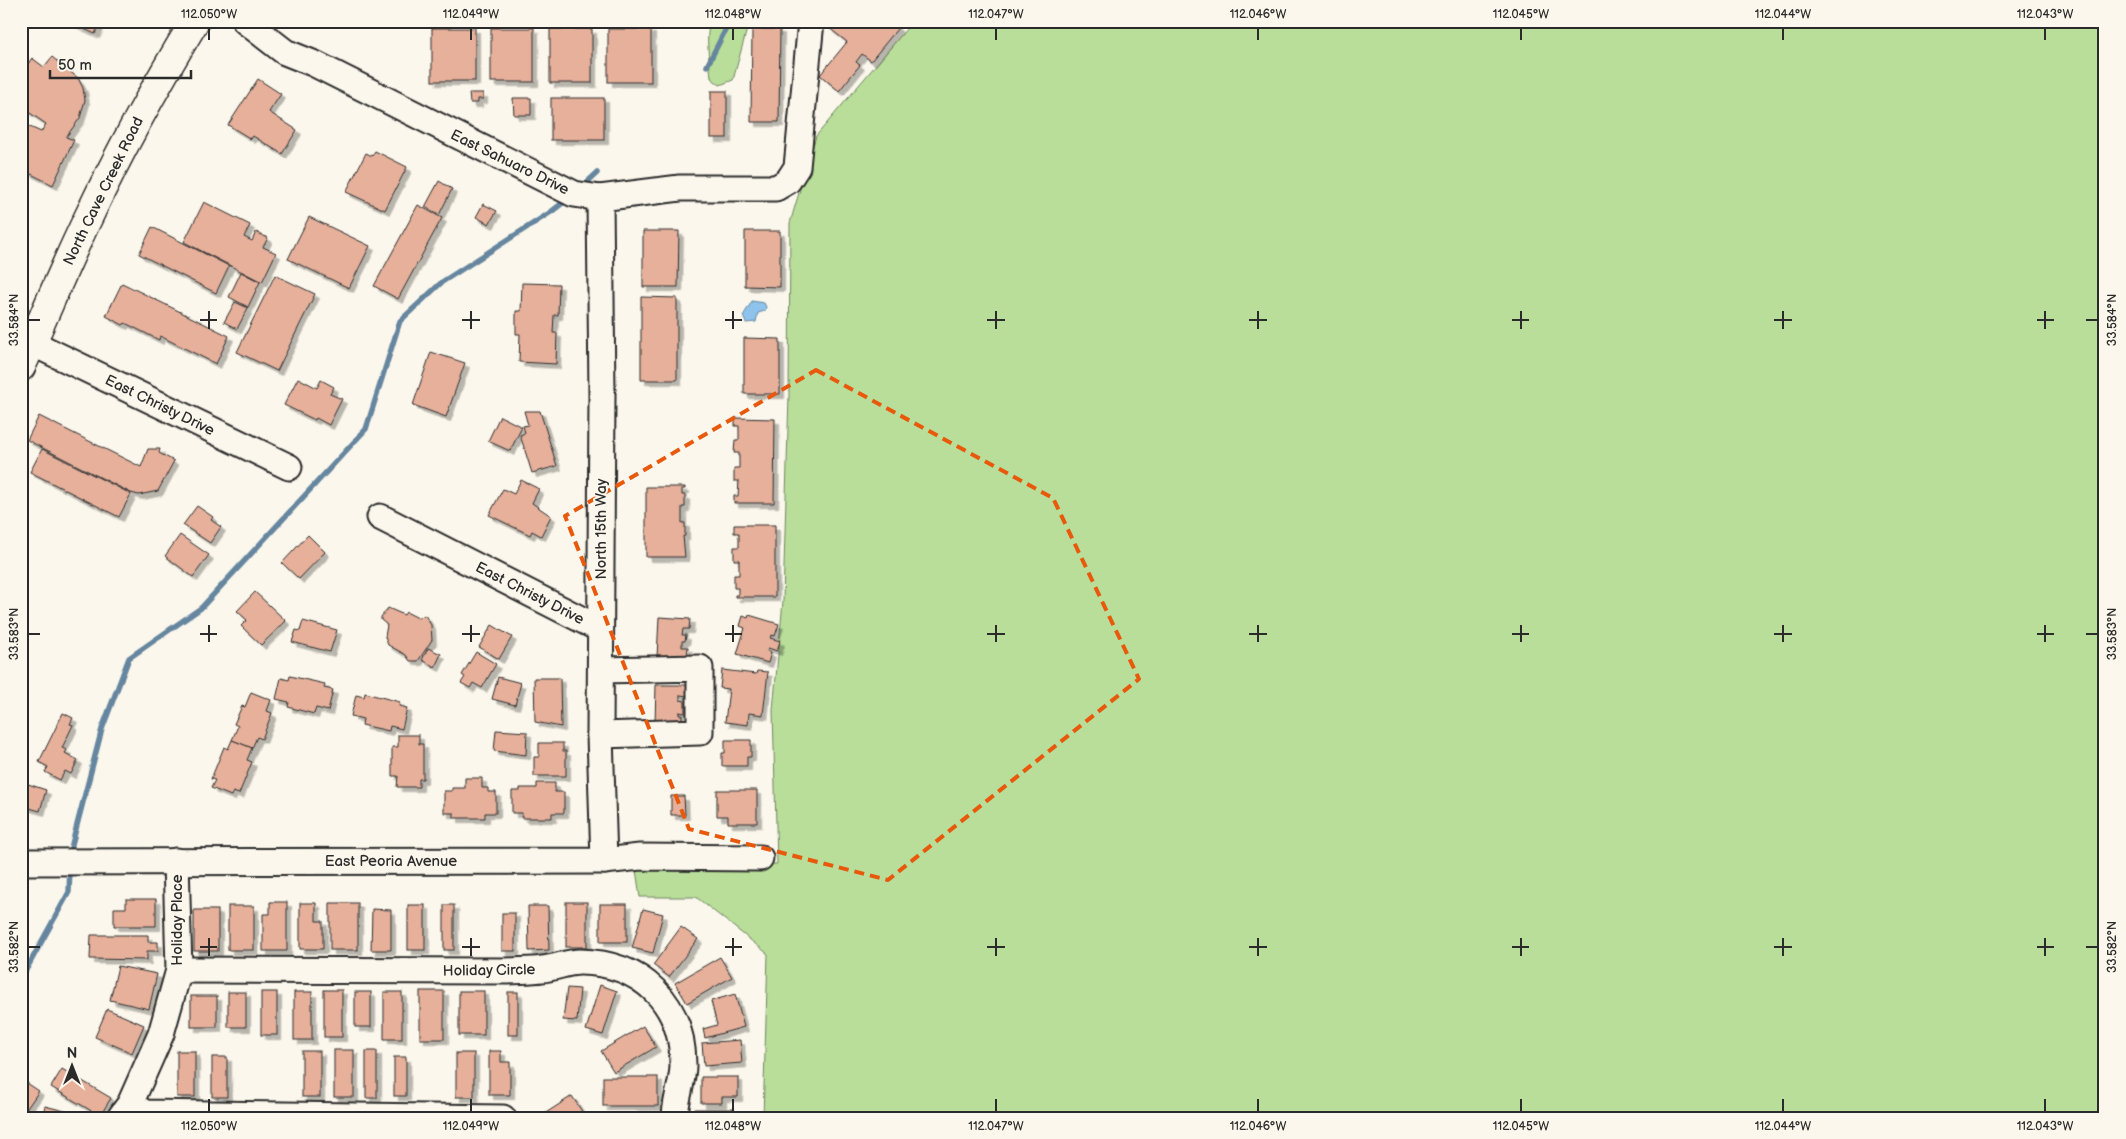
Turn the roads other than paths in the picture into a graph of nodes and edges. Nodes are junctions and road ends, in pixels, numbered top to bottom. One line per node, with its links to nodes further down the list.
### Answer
1 (195, 21): 5 (main road, North Cave Creek Road)
2 (245, 21): 4 (street, East Sahuaro Drive)
3 (811, 21): 4 (street, East Sahuaro Drive)
4 (600, 198): 8 (street, North 15th Way)
5 (27, 355): 6 (street, East Christy Drive)
6 (289, 468)
7 (380, 517): 8 (street, East Christy Drive)
8 (600, 629): 9 (street, North 15th Way)
9 (601, 670): 10 (street, North 15th Way); 10 (street)
10 (600, 735): 13 (street, North 15th Way)
11 (760, 858): 13 (street, East Peoria Avenue)
12 (176, 861): 13 (street, East Peoria Avenue); 14 (street, East Peoria Avenue); 15 (street, Holiday Place)
13 (604, 861)
14 (21, 862)
15 (179, 970): 16 (street, Holiday Place); 19 (street, Holiday Circle)
16 (125, 1111): 17 (street)
17 (317, 1117): 18 (street)
18 (503, 1118)
19 (675, 1118)

